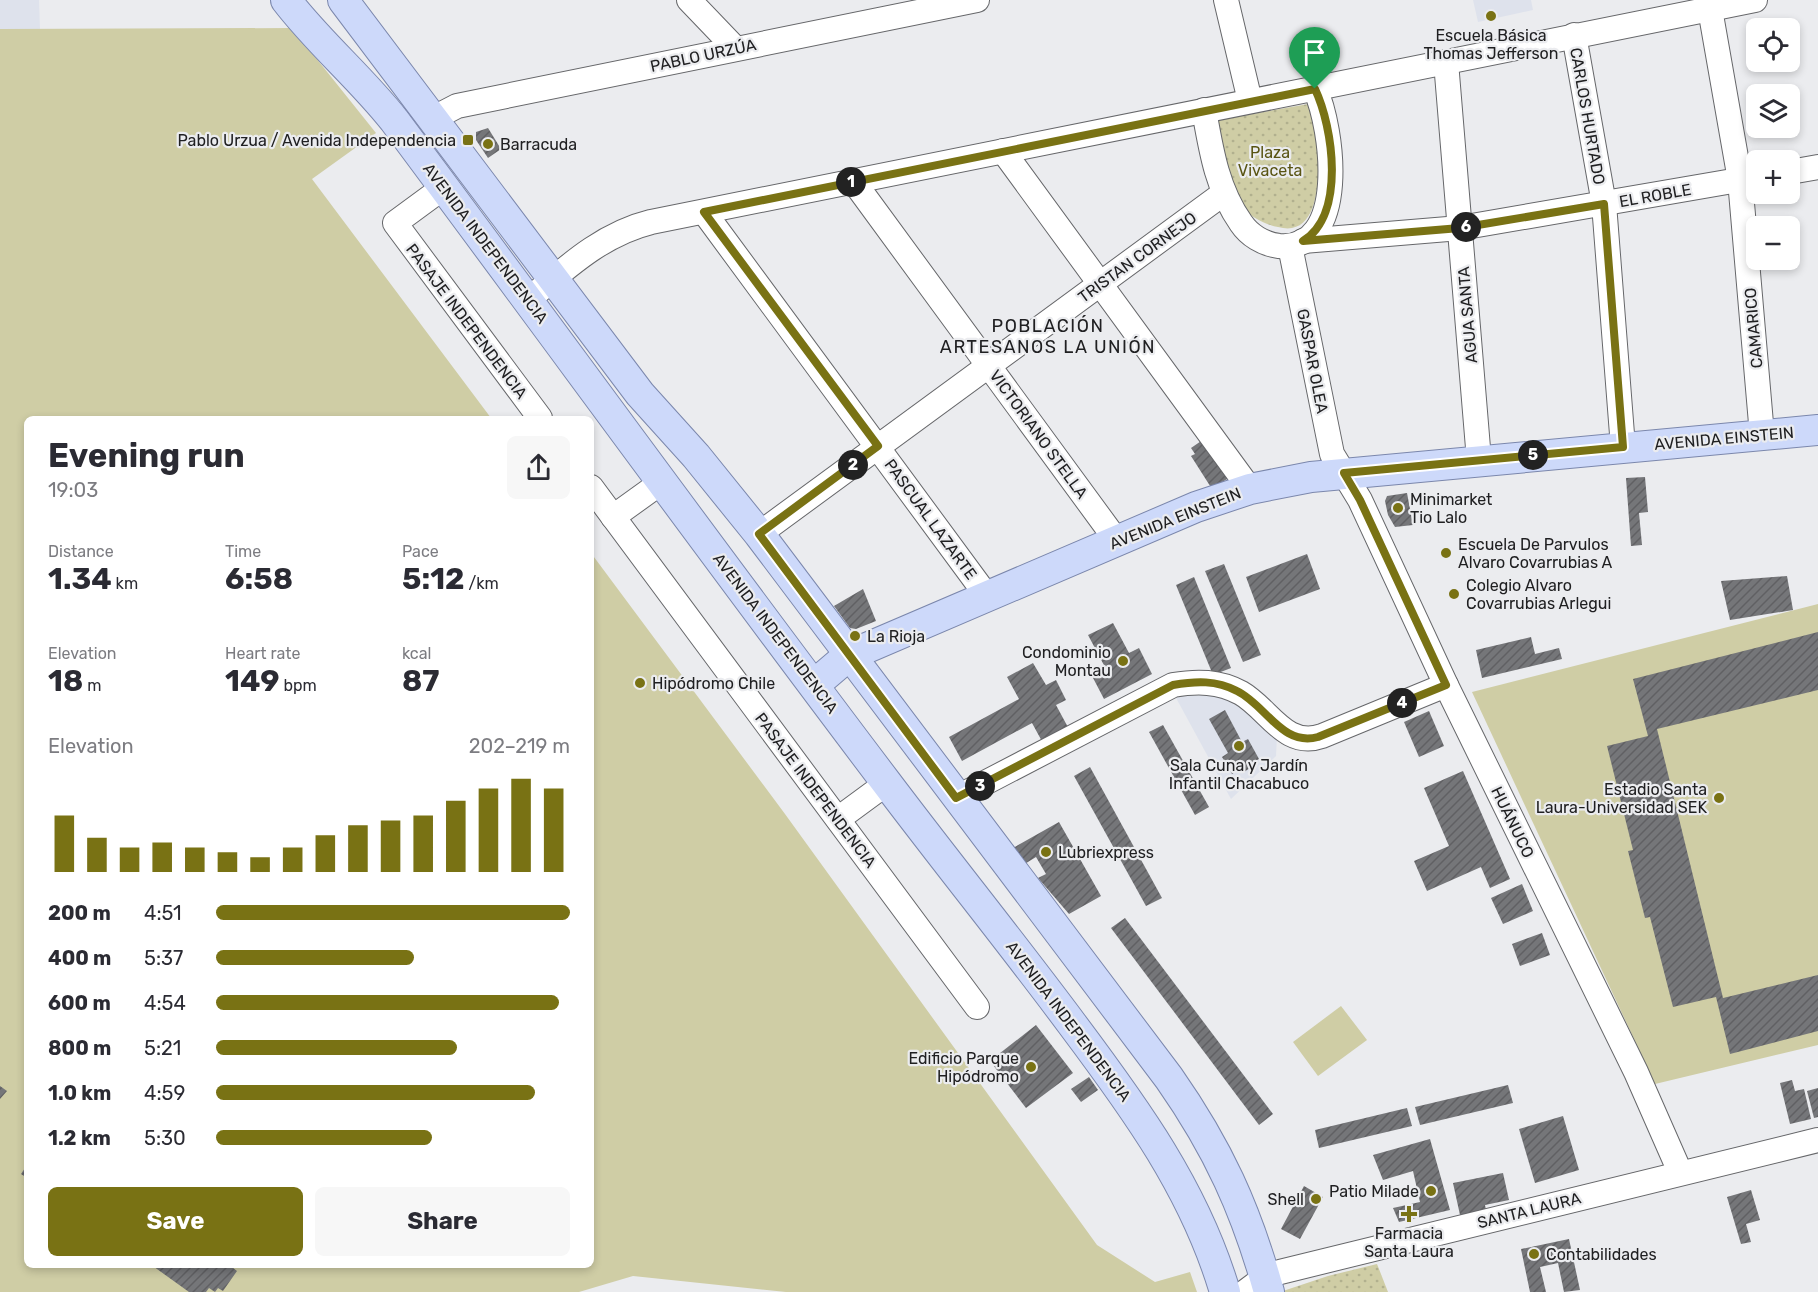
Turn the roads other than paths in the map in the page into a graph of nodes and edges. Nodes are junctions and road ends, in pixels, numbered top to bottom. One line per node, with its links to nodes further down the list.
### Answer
1 (286, 0): 21 (main road, AVENIDA INDEPENDENCIA)
2 (343, 0): 14 (main road, AVENIDA INDEPENDENCIA)
3 (689, 0): 9 (street)
4 (1226, 0): 12 (street)
5 (1755, 0): 7 (street)
6 (968, 1): 9 (street, PABLO URZÚA)
7 (1710, 9): 8 (street); 17 (street, CAMARICO)
8 (1574, 35): 10 (street); 23 (street, CARLOS HURTADO)
9 (735, 48): 14 (street, PABLO URZÚA)
10 (1446, 62): 11 (street); 26 (street, AGUA SANTA)
11 (1315, 89): 12 (street); 27 (street)
12 (1250, 101): 13 (street)
13 (1204, 110): 15 (street); 22 (street)
14 (432, 119): 28 (main road, AVENIDA INDEPENDENCIA)
15 (1003, 151): 20 (street); 29 (street)
16 (1818, 167): 18 (street)
17 (1746, 170)
18 (1800, 170)
19 (1746, 179): 23 (street, EL ROBLE)
20 (854, 182): 25 (street); 31 (street, VICTORIANO STELLA)
21 (444, 187): 30 (main road, AVENIDA INDEPENDENCIA); 32 (street, PASAJE INDEPENDENCIA)
22 (1224, 193): 27 (street); 29 (street, TRISTAN CORNEJO)
23 (1604, 204): 26 (street, EL ROBLE); 36 (street, CARLOS HURTADO)
24 (1749, 204): 34 (street, CAMARICO)
25 (704, 212): 28 (street); 35 (street, PASCUAL LAZARTE)
26 (1460, 228): 27 (street, EL ROBLE); 37 (street, AGUA SANTA)
27 (1296, 243): 38 (street, GASPAR OLEA)
28 (554, 278): 30 (street); 43 (main road, AVENIDA INDEPENDENCIA)
29 (1101, 283): 31 (street, TRISTAN CORNEJO); 40 (street)
30 (528, 300): 39 (main road, AVENIDA INDEPENDENCIA)
31 (989, 365): 35 (street, TRISTAN CORNEJO); 44 (street, VICTORIANO STELLA)
32 (539, 416)
33 (1818, 430): 34 (main road, AVENIDA EINSTEIN)
34 (1762, 435): 36 (main road, AVENIDA EINSTEIN)
35 (878, 446): 43 (street, TRISTAN CORNEJO); 45 (street, PASCUAL LAZARTE)
36 (1623, 447): 37 (main road, AVENIDA EINSTEIN)
37 (1479, 460): 38 (main road, AVENIDA EINSTEIN)
38 (1344, 473): 40 (main road, AVENIDA EINSTEIN); 48 (street, HUÁNUCO)
39 (663, 481): 42 (street); 47 (main road, AVENIDA INDEPENDENCIA)
40 (1250, 489): 44 (main road, AVENIDA EINSTEIN)
41 (594, 491): 42 (street, PASAJE INDEPENDENCIA)
42 (613, 517): 51 (street, PASAJE INDEPENDENCIA)
43 (759, 534): 46 (main road, AVENIDA INDEPENDENCIA)
44 (1116, 541): 45 (main road, AVENIDA EINSTEIN)
45 (987, 596): 46 (main road, AVENIDA EINSTEIN)
46 (849, 656): 47 (main road, AVENIDA EINSTEIN); 50 (main road, AVENIDA INDEPENDENCIA)
47 (814, 685): 49 (main road, AVENIDA INDEPENDENCIA)
48 (1446, 685): 50 (street); 54 (street, HUÁNUCO)
49 (887, 783): 51 (street); 56 (main road, AVENIDA INDEPENDENCIA)
50 (956, 798): 55 (main road, AVENIDA INDEPENDENCIA)
51 (838, 819): 52 (street, PASAJE INDEPENDENCIA)
52 (977, 1007)
53 (1818, 1140): 54 (street, SANTA LAURA)
54 (1680, 1172): 55 (street, SANTA LAURA)
55 (1259, 1287)
56 (1226, 1292)

